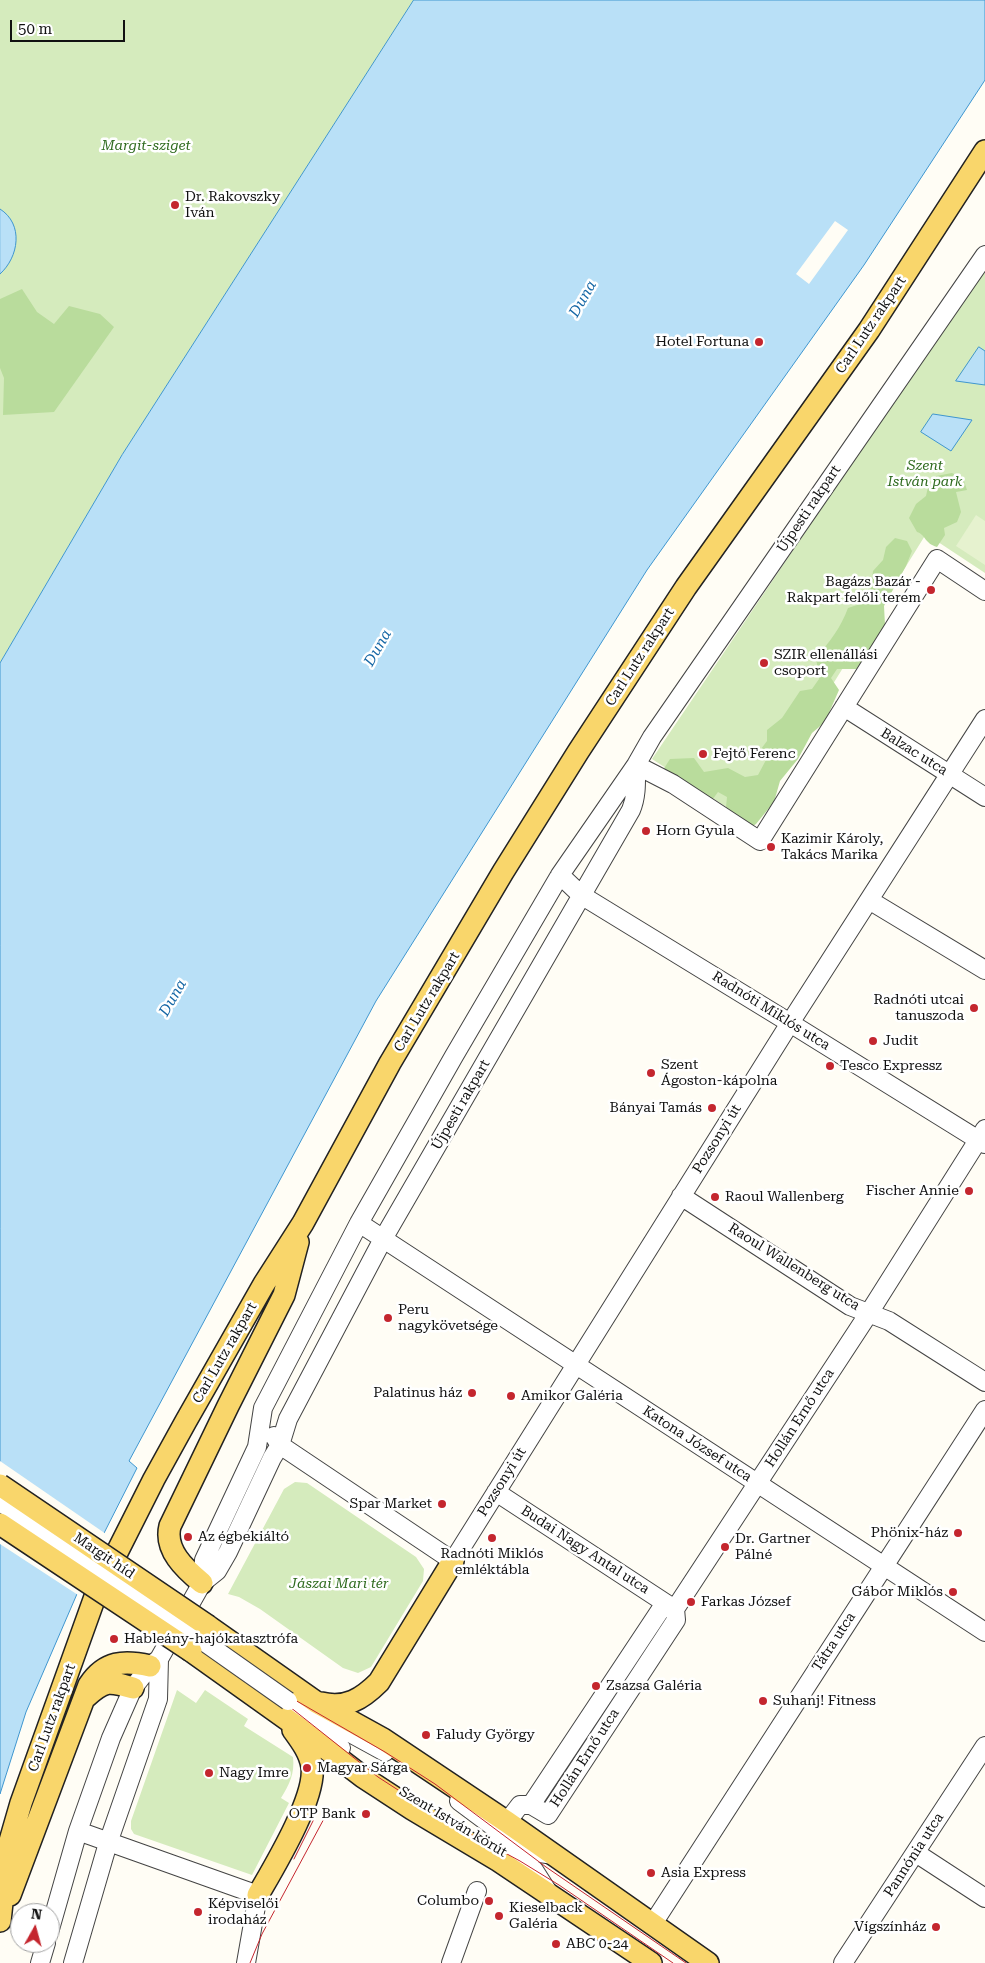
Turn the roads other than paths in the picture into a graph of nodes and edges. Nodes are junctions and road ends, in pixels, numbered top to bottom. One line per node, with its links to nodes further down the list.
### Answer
1 (985, 151): 16 (main road, Carl Lutz rakpart)
2 (985, 254): 6 (street, Újpesti rakpart)
3 (985, 591): 4 (street)
4 (844, 707): 6 (street); 7 (street, Balzac utca)
5 (985, 719): 7 (street, Pozsonyi út)
6 (636, 765): 9 (street, Újpesti rakpart); 10 (street, Újpesti rakpart)
7 (949, 774): 8 (street, Balzac utca); 11 (street, Pozsonyi út)
8 (985, 796)
9 (560, 875): 10 (street, Radnóti Miklós utca); 17 (street, Újpesti rakpart)
10 (581, 895): 13 (street, Radnóti Miklós utca); 18 (street, Újpesti rakpart)
11 (869, 900): 12 (street); 13 (street, Pozsonyi út)
12 (985, 970)
13 (790, 1023): 14 (street, Radnóti Miklós utca); 15 (street, Pozsonyi út)
14 (983, 1138): 19 (street, Hollán Ernő utca)
15 (681, 1196): 19 (street, Raoul Wallenberg utca); 20 (street, Pozsonyi út)
16 (303, 1223): 32 (main road); 53 (main road, Carl Lutz rakpart)
17 (359, 1223): 18 (street, Katona József utca); 22 (street, Újpesti rakpart)
18 (383, 1239): 20 (street, Katona József utca); 24 (street, Újpesti rakpart)
19 (869, 1313): 21 (street, Raoul Wallenberg utca); 25 (street, Hollán Ernő utca)
20 (576, 1365): 25 (street, Katona József utca); 27 (street, Pozsonyi út)
21 (985, 1382)
22 (263, 1408): 24 (street); 32 (street)
23 (985, 1410): 31 (street, Tátra utca)
24 (280, 1446): 30 (street); 32 (street)
25 (758, 1484): 31 (street, Katona József utca); 34 (street, Hollán Ernő utca)
26 (0, 1485): 35 (main road, Margit híd, bridge)
27 (496, 1492): 30 (street, Pozsonyi út); 34 (street, Budai Nagy Antal utca)
28 (0, 1502): 33 (street, Margit híd, bridge)
29 (0, 1524): 37 (main road, Margit híd, bridge)
30 (453, 1562): 42 (main road)
31 (884, 1566): 36 (street, Katona József utca); 54 (street, Tátra utca)
32 (202, 1583): 38 (street)
33 (129, 1589): 35 (street, Margit híd, bridge); 37 (street, Margit híd, bridge); 41 (street, Margit híd, bridge)
34 (670, 1606): 44 (street, Hollán Ernő utca)
35 (208, 1626): 42 (main road, Margit híd)
36 (985, 1632)
37 (191, 1651): 41 (main road, Margit híd)
38 (155, 1663): 39 (street); 40 (main road); 46 (street)
39 (133, 1688): 40 (main road); 45 (street)
40 (82, 1701): 53 (main road)
41 (284, 1707): 42 (street, Margit híd); 42 (main road)
42 (328, 1730): 44 (main road, Szent István körút); 48 (street, Szent István körút); 50 (main road); 58 (main road, Szent István körút)
43 (985, 1746): 47 (street, Pannónia utca)
44 (506, 1822): 48 (main road, Szent István körút)
45 (78, 1831): 46 (street); 52 (street)
46 (108, 1843): 50 (street); 55 (street)
47 (916, 1852): 51 (street); 60 (street, Pannónia utca)
48 (554, 1855): 54 (main road, Szent István körút)
49 (477, 1891): 57 (street)
50 (258, 1895): 56 (street)
51 (985, 1898)
52 (57, 1903)
53 (0, 1920)
54 (652, 1925): 59 (main road, Szent István körút)
55 (73, 1963)
56 (246, 1963)
57 (451, 1963)
58 (651, 1963)
59 (708, 1963)
60 (843, 1963)

